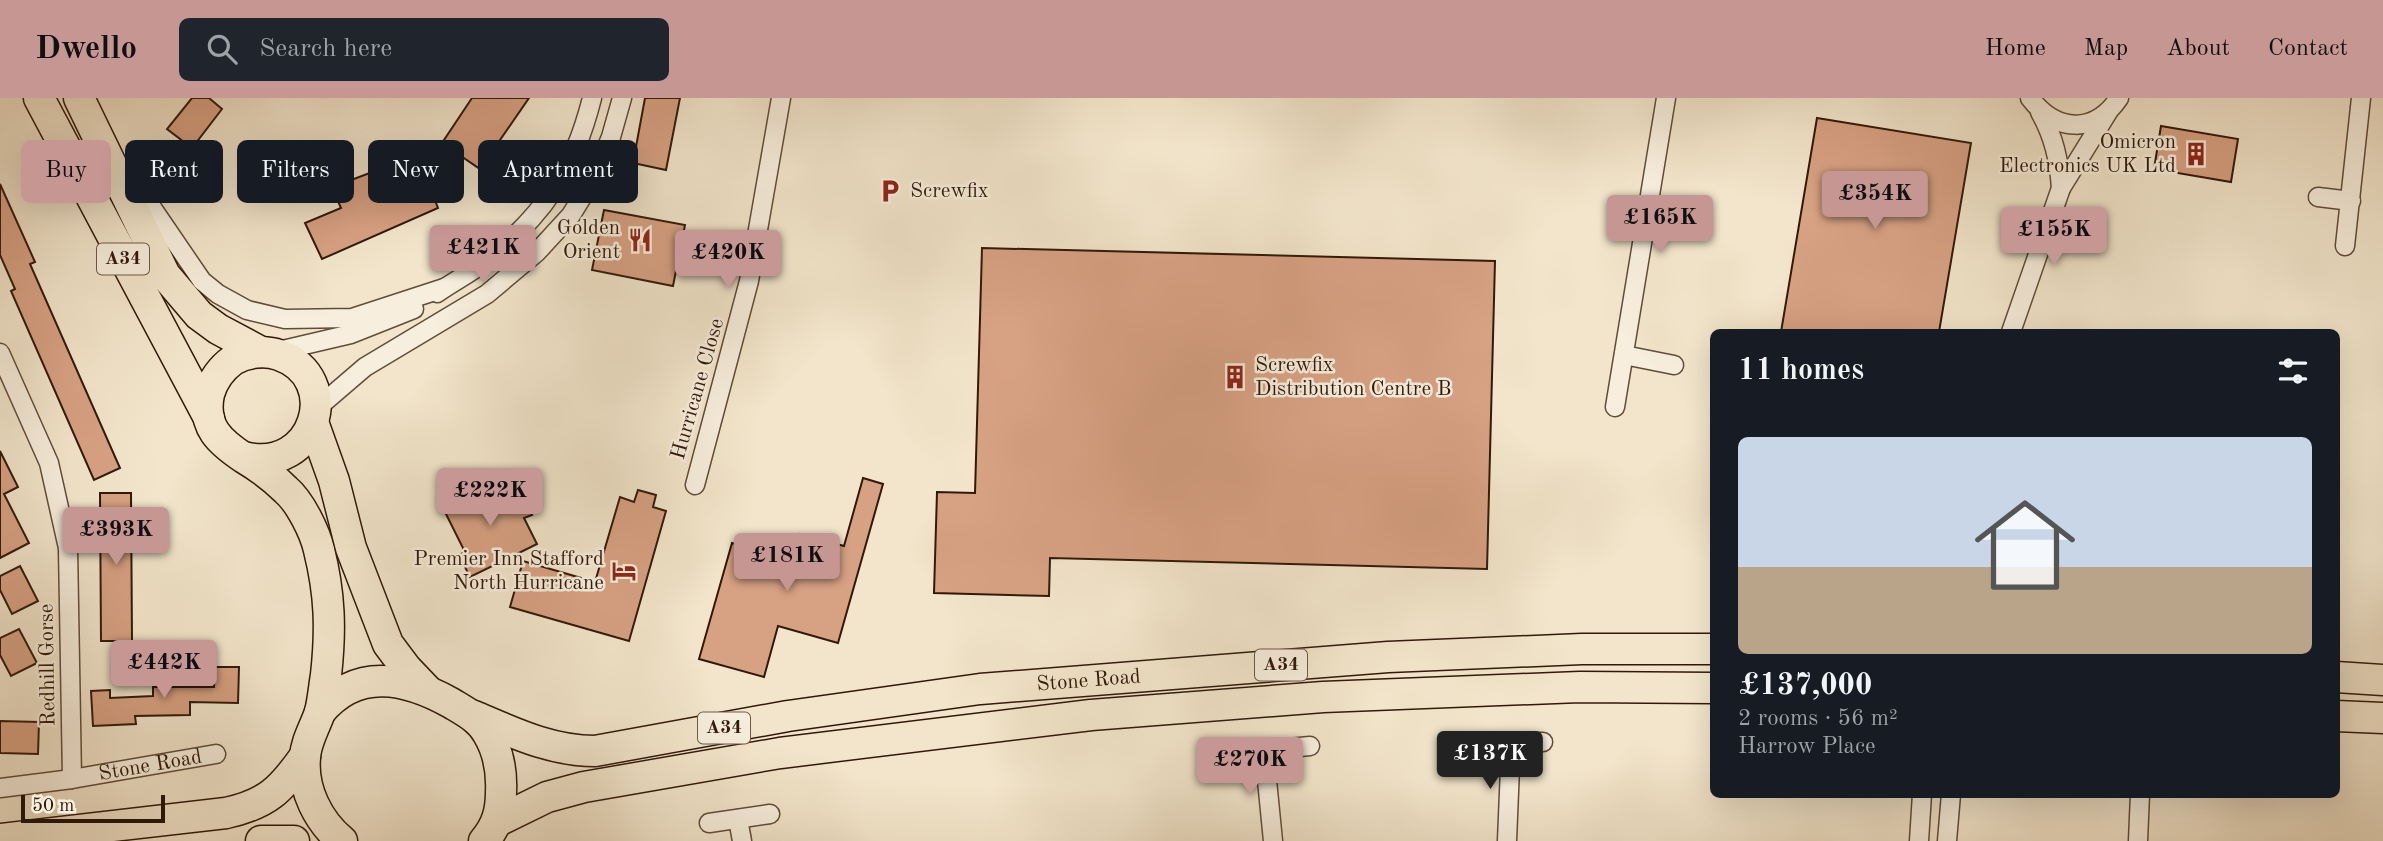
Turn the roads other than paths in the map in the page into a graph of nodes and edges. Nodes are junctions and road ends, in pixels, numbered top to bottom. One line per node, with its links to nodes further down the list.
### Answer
1 (39, 98): 23 (highway, A34)
2 (80, 98): 15 (street); 18 (highway, A34)
3 (592, 98): 15 (street)
4 (622, 98): 22 (street)
5 (781, 98): 25 (street, Hurricane Close)
6 (1665, 98): 19 (street)
7 (2018, 98): 9 (street)
8 (2361, 98): 13 (street)
9 (2035, 105): 10 (street); 11 (street)
10 (2113, 105): 11 (street)
11 (2062, 188): 16 (street)
12 (2318, 197): 13 (street)
13 (2351, 201): 14 (street)
14 (2346, 246)
15 (444, 288): 18 (street)
16 (2012, 329)
17 (0, 353): 43 (street, Redhill Gorse)
18 (265, 353): 22 (highway); 23 (highway)
19 (1624, 355): 20 (street); 21 (street)
20 (1674, 365)
21 (1615, 407)
22 (314, 416): 24 (highway); 30 (highway)
23 (209, 418): 24 (highway)
24 (244, 457): 31 (highway)
25 (695, 485)
26 (1710, 649): 32 (highway, Stone Road / A34)
27 (2340, 677): 28 (highway)
28 (2383, 680)
29 (1710, 688): 51 (highway, Stone Road / A34)
30 (427, 690): 31 (highway); 32 (highway, Stone Road)
31 (320, 712): 42 (highway)
32 (474, 716): 51 (highway)
33 (2340, 716): 34 (highway)
34 (2383, 718)
35 (1473, 742): 37 (street)
36 (1543, 742): 37 (street)
37 (1511, 743): 58 (street)
38 (1310, 746): 39 (street)
39 (1264, 750): 41 (street); 57 (street)
40 (216, 754): 43 (street, Stone Road)
41 (1225, 754)
42 (305, 756): 52 (highway); 55 (highway)
43 (72, 779): 44 (street, Stone Road)
44 (0, 789)
45 (1922, 798): 59 (street)
46 (1951, 798): 60 (street)
47 (2140, 798): 61 (street)
48 (770, 814): 49 (street)
49 (738, 819): 50 (street); 56 (street)
50 (709, 822)
51 (491, 831)
52 (0, 839)
53 (261, 841): 54 (highway)
54 (294, 841)
55 (342, 841)
56 (742, 841)
57 (1273, 841)
58 (1507, 841)
59 (1919, 841)
60 (1947, 841)
61 (2138, 841)

